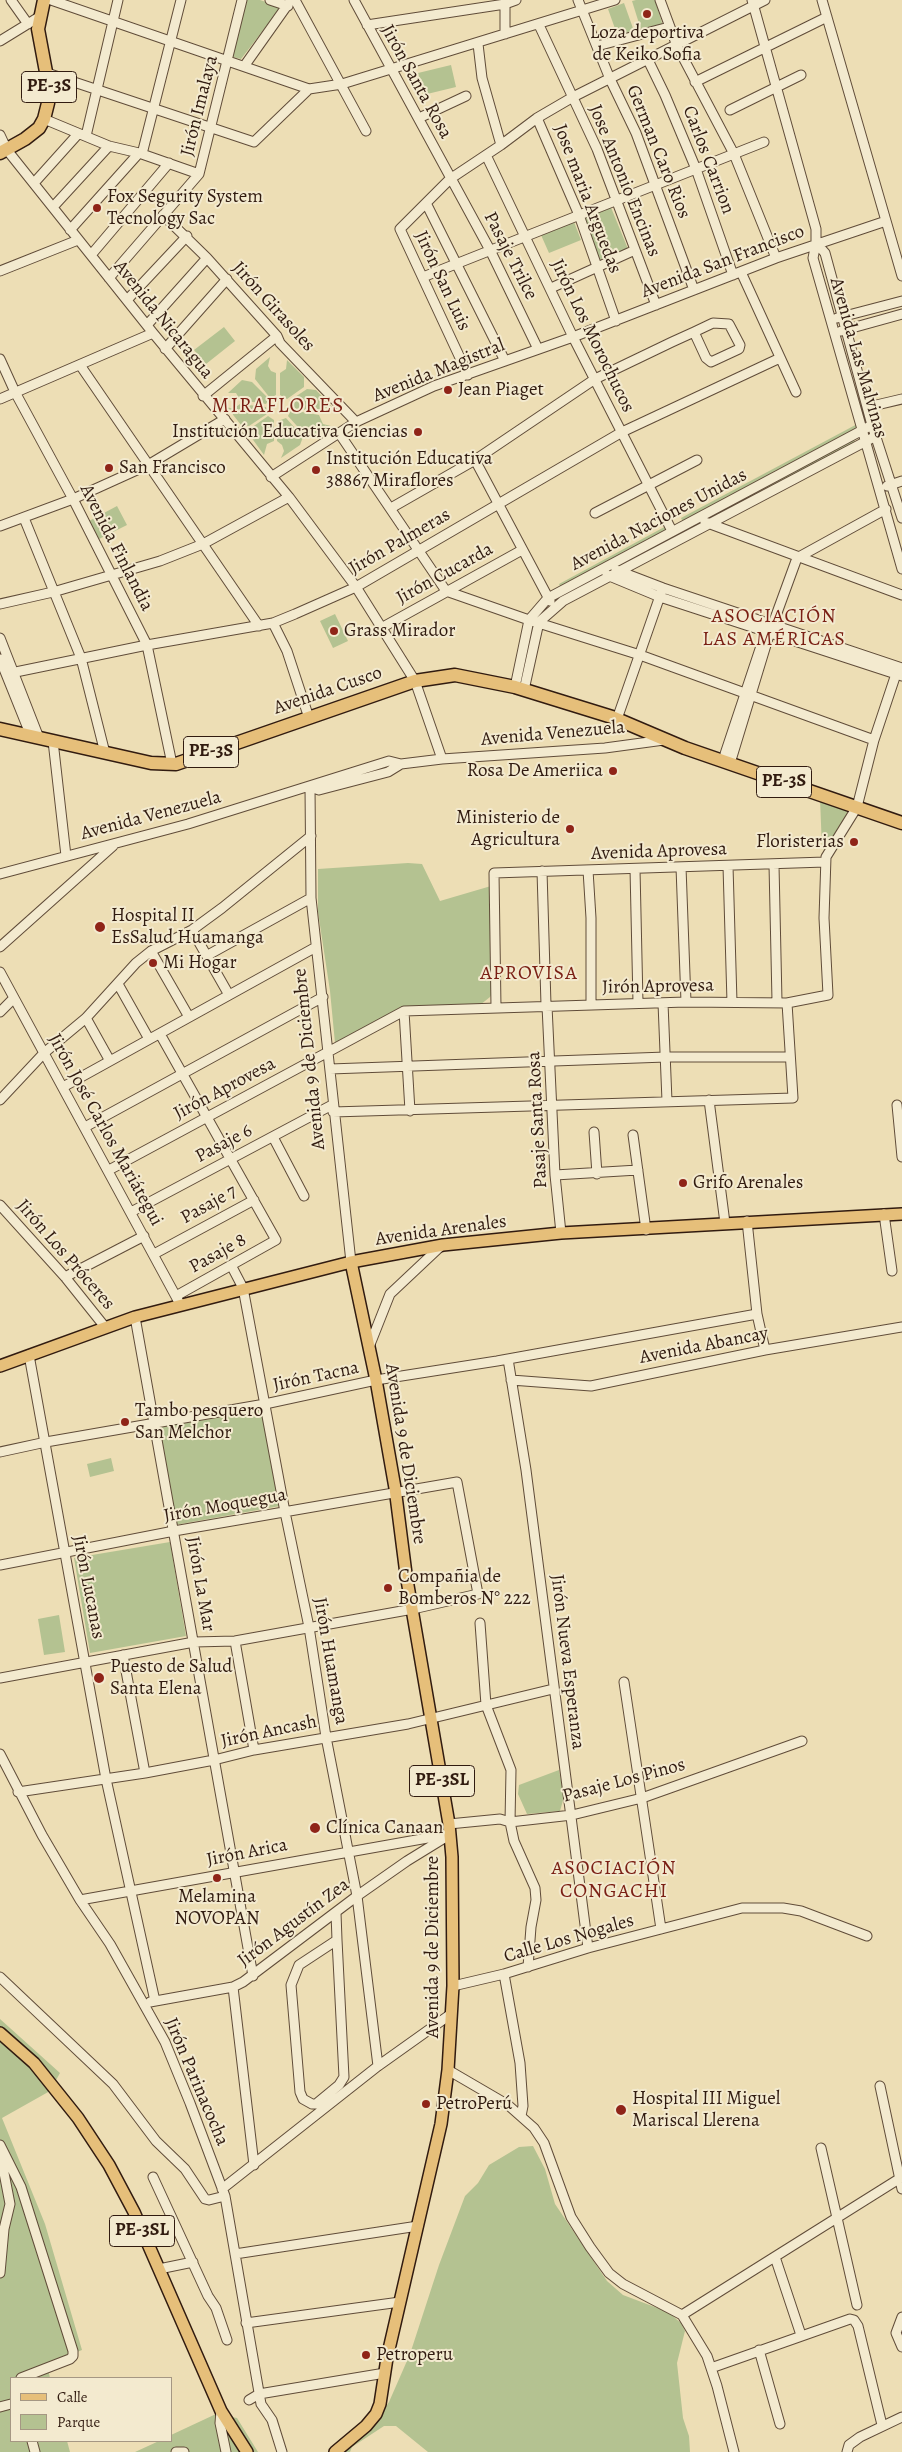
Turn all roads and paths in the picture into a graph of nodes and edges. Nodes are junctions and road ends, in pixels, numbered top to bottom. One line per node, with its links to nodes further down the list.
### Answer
1 (12, 0): 21 (street)
2 (44, 0): 21 (highway, PE-3S)
3 (51, 0): 20 (street)
4 (118, 0): 20 (street)
5 (181, 0): 26 (street)
6 (242, 0): 32 (street, Jirón Imalaya)
7 (270, 0): 15 (street)
8 (354, 0): 22 (street, Jirón Santa Rosa)
9 (516, 0): 17 (street)
10 (578, 0): 18 (street, German Caro Rios)
11 (615, 0): 18 (street)
12 (660, 0): 24 (street)
13 (765, 0): 16 (street)
14 (822, 0): 19 (street)
15 (291, 2): 34 (street); 40 (street)
16 (752, 3): 30 (street); 31 (street, Avenida Las Malvinas)
17 (505, 4): 22 (street); 25 (street)
18 (583, 11): 23 (street); 29 (street, German Caro Rios)
19 (827, 17): 31 (street); 73 (street)
20 (112, 20): 26 (street); 41 (street)
21 (34, 21): 27 (street); 36 (highway, PE-3S)
22 (367, 25): 35 (street, Jirón Santa Rosa)
23 (539, 25): 25 (street); 45 (street, Jose Antonio Encinas)
24 (669, 27): 29 (street); 30 (street)
25 (505, 34): 28 (street)
26 (171, 40): 32 (street); 46 (street)
27 (0, 41)
28 (478, 44): 35 (street); 56 (street)
29 (597, 46): 38 (street, German Caro Rios)
30 (677, 46): 33 (street); 39 (street)
31 (764, 48): 39 (street); 42 (street, Avenida Las Malvinas)
32 (228, 59): 34 (street); 51 (street, Jirón Imalaya)
33 (648, 60): 38 (street); 63 (street, Carlos Carrion)
34 (245, 65): 43 (street)
35 (391, 70): 40 (street); 48 (street, Jirón Santa Rosa)
36 (47, 73): 41 (street); 50 (highway, PE-3S)
37 (801, 75): 42 (street)
38 (610, 79): 45 (street); 67 (street, German Caro Rios)
39 (696, 82): 60 (street)
40 (342, 84): 43 (street); 52 (street)
41 (96, 88): 46 (street); 54 (street)
42 (775, 88): 47 (street); 78 (street, Avenida Las Malvinas)
43 (309, 89): 51 (street)
44 (466, 96): 48 (street)
45 (573, 97): 49 (street); 68 (street, Jose Antonio Encinas)
46 (154, 108): 51 (street); 59 (street)
47 (730, 110)
48 (419, 118): 65 (street, Jirón Santa Rosa)
49 (537, 118): 56 (street); 72 (street, Jose maria Arguedas)
50 (44, 119): 54 (street); 58 (highway, PE-3S)
51 (211, 127): 64 (street, Jirón Imalaya)
52 (366, 131)
53 (0, 135): 58 (street, Avenida Nicaragua)
54 (82, 135): 57 (street); 66 (street)
55 (764, 142): 60 (street)
56 (501, 145): 61 (street)
57 (109, 146): 59 (street); 70 (street)
58 (4, 151): 66 (street, Avenida Nicaragua)
59 (141, 154): 62 (street); 74 (street)
60 (734, 154): 63 (street); 83 (street)
61 (486, 155): 65 (street); 76 (street, Jirón Los Morochucos)
62 (169, 164): 64 (street); 81 (street)
63 (696, 169): 67 (street); 87 (street, Carlos Carrion)
64 (199, 174): 71 (street, Jirón Imalaya)
65 (450, 179): 69 (street); 79 (street, Pasaje Trilce)
66 (34, 183): 70 (street, Avenida Nicaragua)
67 (656, 185): 68 (street); 93 (street, German Caro Rios)
68 (615, 201): 72 (street); 80 (street, Jose Antonio Encinas)
69 (426, 203): 84 (street); 89 (street, Jirón San Luis)
70 (53, 207): 74 (street, Avenida Nicaragua)
71 (163, 215): 75 (street, Jirón Girasoles); 90 (street, Jirón Imalaya)
72 (579, 215): 76 (street); 85 (street, Jose maria Arguedas)
73 (886, 220): 78 (street, Avenida San Francisco); 88 (street)
74 (70, 230): 77 (street, Avenida Nicaragua)
75 (187, 236): 82 (street, Jirón Girasoles); 94 (street)
76 (525, 237): 79 (street); 92 (street, Jirón Los Morochucos)
77 (78, 240): 81 (street, Avenida Nicaragua); 86 (street)
78 (816, 243): 83 (street, Avenida San Francisco); 98 (street, Avenida Las Malvinas); 99 (street, Avenida Las Malvinas)
79 (490, 250): 84 (street); 109 (street, Pasaje Trilce)
80 (634, 250): 85 (street); 96 (street, Jose Antonio Encinas)
81 (91, 255): 90 (street, Avenida Nicaragua)
82 (207, 258): 91 (street, Jirón Girasoles); 101 (street)
83 (776, 258): 87 (street, Avenida San Francisco)
84 (457, 263): 89 (street); 112 (street)
85 (596, 266): 92 (street); 100 (street, Jose maria Arguedas)
86 (0, 271)
87 (737, 273): 93 (street, Avenida San Francisco); 110 (street, Carlos Carrion)
88 (902, 276)
89 (423, 277): 114 (street, Jirón San Luis)
90 (109, 278): 94 (street, Avenida Nicaragua)
91 (227, 280): 106 (street, Jirón Girasoles); 108 (street)
92 (551, 288): 107 (street, Jirón Los Morochucos)
93 (694, 290): 96 (street, Avenida San Francisco)
94 (127, 300): 101 (street, Avenida Nicaragua)
95 (902, 301): 98 (street)
96 (656, 305): 100 (street, Avenida San Francisco)
97 (902, 314): 102 (street)
98 (842, 317): 99 (street); 102 (street, Avenida Las Malvinas)
99 (830, 320): 105 (street, Avenida Las Malvinas)
100 (616, 321): 107 (street, Avenida San Francisco)
101 (147, 325): 104 (street, Avenida Nicaragua)
102 (846, 330): 105 (street); 121 (street, Avenida Las Malvinas)
103 (694, 332): 103 (street); 115 (street)
104 (153, 333): 108 (street, Avenida Nicaragua); 113 (street)
105 (834, 333): 125 (street, Avenida Las Malvinas)
106 (277, 336): 118 (street); 123 (street, Jirón Girasoles)
107 (573, 337): 109 (street, Avenida Magistral); 115 (street, Jirón Los Morochucos)
108 (166, 348): 118 (street, Avenida Nicaragua)
109 (538, 349): 112 (street, Avenida Magistral)
110 (780, 358): 117 (street, Carlos Carrion); 126 (street, Jirón Palmeras)
111 (0, 359): 116 (street, Avenida Finlandia)
112 (505, 361): 114 (street, Avenida Magistral)
113 (80, 365): 116 (street); 132 (street)
114 (468, 374): 123 (street, Avenida Magistral)
115 (595, 379): 126 (street, Jirón Los Morochucos); 130 (street)
116 (15, 392): 120 (street); 139 (street, Avenida Finlandia)
117 (796, 392)
118 (203, 396): 122 (street, Avenida Nicaragua)
119 (902, 398): 121 (street)
120 (0, 399)
121 (868, 407): 124 (street, Avenida Las Malvinas)
122 (225, 419): 132 (street); 133 (street, Avenida Nicaragua)
123 (356, 422): 127 (street, Avenida Magistral)
124 (872, 424): 125 (street, Avenida Naciones Unidas); 128 (street, Avenida Las Malvinas)
125 (862, 430): 129 (street, Avenida Las Malvinas); 144 (street, Avenida Naciones Unidas)
126 (622, 432): 136 (street, Jirón Los Morochucos); 140 (street, Jirón Palmeras)
127 (339, 433): 133 (street, Avenida Magistral); 141 (street)
128 (876, 436): 129 (street, Avenida Naciones Unidas); 135 (street, Avenida Las Malvinas)
129 (864, 440): 137 (street, Avenida Las Malvinas); 147 (street, Avenida Naciones Unidas)
130 (475, 460): 140 (street); 141 (street)
131 (697, 460): 136 (street)
132 (148, 465): 139 (street); 150 (street)
133 (271, 477): 138 (street, Avenida Nicaragua)
134 (902, 482): 135 (street)
135 (892, 484): 137 (street); 146 (street, Avenida Las Malvinas)
136 (648, 485): 143 (street); 149 (street, Jirón Los Morochucos)
137 (879, 488): 142 (street, Avenida Las Malvinas)
138 (289, 497): 150 (street); 160 (street, Avenida Nicaragua)
139 (73, 499): 145 (street); 158 (street, Avenida Finlandia)
140 (498, 503): 151 (street, Jirón Palmeras); 152 (street)
141 (391, 508): 151 (street)
142 (886, 509): 153 (street); 155 (street, Avenida Las Malvinas)
143 (595, 513)
144 (700, 516): 147 (street); 149 (street, Avenida Naciones Unidas)
145 (24, 518): 148 (street); 163 (street)
146 (902, 518)
147 (707, 524): 153 (street); 157 (street, Avenida Naciones Unidas)
148 (0, 526)
149 (672, 531): 154 (street, Avenida Naciones Unidas)
150 (203, 544): 158 (street); 172 (street)
151 (419, 550): 160 (street, Jirón Palmeras); 162 (street)
152 (522, 550): 162 (street, Jirón Cucarda); 166 (street)
153 (797, 558): 164 (street); 174 (street)
154 (608, 566): 156 (street, Avenida Naciones Unidas); 157 (street)
155 (902, 568)
156 (598, 571): 159 (street); 166 (street, Avenida Naciones Unidas)
157 (619, 571): 159 (street, Avenida Naciones Unidas); 161 (street)
158 (113, 576): 163 (street); 176 (street, Avenida Finlandia)
159 (609, 576): 165 (street); 168 (street, Avenida Naciones Unidas)
160 (356, 587): 171 (street, Jirón Palmeras); 173 (street, Avenida Nicaragua)
161 (663, 588): 165 (street); 174 (street)
162 (446, 591): 169 (street); 173 (street, Jirón Cucarda)
163 (53, 592): 167 (street); 178 (street)
164 (902, 595)
165 (660, 597): 174 (street); 177 (street)
166 (548, 598): 168 (street); 169 (street, Avenida Naciones Unidas)
167 (0, 604)
168 (555, 607): 170 (street, Avenida Naciones Unidas)
169 (529, 620): 170 (street); 183 (street, Avenida Naciones Unidas)
170 (539, 622): 177 (street); 183 (street)
171 (273, 623): 172 (street, Jirón Palmeras); 185 (street)
172 (258, 626): 176 (street, Jirón Palmeras)
173 (383, 627): 182 (street, Avenida Nicaragua)
174 (772, 628): 181 (street); 184 (street)
175 (0, 638): 180 (street)
176 (148, 645): 178 (street, Jirón Palmeras); 195 (street, Avenida Finlandia)
177 (640, 655): 184 (street); 186 (street)
178 (82, 658): 180 (street, Jirón Palmeras); 192 (street)
179 (0, 659): 180 (street)
180 (10, 673): 188 (street)
181 (900, 673): 190 (street)
182 (416, 681): 183 (highway, Avenida Cusco / PE-3S); 185 (highway, Avenida Cusco / PE-3S); 194 (street)
183 (519, 689): 186 (highway, Avenida Cusco / PE-3S)
184 (748, 694): 190 (street); 193 (street)
185 (309, 718): 195 (highway, Avenida Cusco / PE-3S)
186 (617, 719): 189 (highway, Avenida Cusco / PE-3S)
187 (0, 729): 188 (highway, Avenida Cusco / PE-3S)
188 (35, 737): 191 (highway, Avenida Cusco / PE-3S)
189 (667, 740): 193 (highway, Avenida Cusco / PE-3S); 194 (street, Avenida Venezuela); 197 (highway, Avenida Cusco / PE-3S)
190 (874, 740): 197 (street)
191 (53, 742): 192 (highway, Avenida Cusco / PE-3S); 202 (street)
192 (104, 753): 195 (highway, Avenida Cusco / PE-3S)
193 (728, 755): 197 (highway, Avenida Cusco / PE-3S)
194 (442, 759): 196 (street, Avenida Venezuela)
195 (172, 764)
196 (310, 788): 200 (street, Avenida 9 de Diciembre); 201 (street, Avenida Venezuela)
197 (858, 804): 198 (highway, Avenida Cusco / PE-3S); 199 (highway, Avenida Cusco / PE-3S); 203 (street)
198 (902, 814)
199 (902, 823)
200 (310, 836): 211 (street, Avenida 9 de Diciembre); 212 (street)
201 (115, 844): 202 (street, Avenida Venezuela); 213 (street)
202 (66, 856): 210 (street, Avenida Venezuela)
203 (825, 862): 204 (street, Avenida Aprovesa); 227 (street, Jirón Aprovesa)
204 (774, 865): 205 (street, Avenida Aprovesa); 222 (street)
205 (728, 866): 206 (street, Avenida Aprovesa); 224 (street)
206 (681, 867): 207 (street, Avenida Aprovesa); 223 (street)
207 (635, 869): 208 (street, Avenida Aprovesa); 225 (street)
208 (588, 870): 209 (street, Avenida Aprovesa); 228 (street)
209 (542, 871): 229 (street, Pasaje Santa Rosa); 230 (street, Avenida Aprovesa)
210 (0, 874)
211 (311, 898): 214 (street, Avenida 9 de Diciembre); 216 (street)
212 (192, 930): 215 (street); 216 (street)
213 (0, 947)
214 (316, 947): 219 (street); 220 (street, Avenida 9 de Diciembre)
215 (151, 951): 218 (street); 234 (street)
216 (208, 955): 219 (street)
217 (0, 972): 221 (street, Jirón José Carlos Mariátegui)
218 (118, 984): 233 (street); 236 (street)
219 (229, 995): 234 (street)
220 (323, 997): 237 (street, Avenida 9 de Diciembre); 245 (street)
221 (14, 998): 232 (street); 238 (street, Jirón José Carlos Mariátegui)
222 (776, 1001): 224 (street, Jirón Aprovesa); 227 (street, Jirón Aprovesa)
223 (686, 1002): 224 (street, Jirón Aprovesa); 226 (street, Jirón Aprovesa)
224 (732, 1002)
225 (638, 1003): 226 (street, Jirón Aprovesa); 228 (street, Jirón Aprovesa)
226 (663, 1003): 239 (street)
227 (787, 1003): 240 (street)
228 (591, 1004): 229 (street, Jirón Aprovesa)
229 (547, 1005): 230 (street, Jirón Aprovesa); 241 (street, Pasaje Santa Rosa)
230 (496, 1007): 231 (street, Jirón Aprovesa)
231 (404, 1011): 237 (street, Jirón Aprovesa); 243 (street)
232 (0, 1012)
233 (86, 1018): 238 (street); 242 (street)
234 (189, 1018): 235 (street)
235 (160, 1034): 236 (street); 245 (street)
236 (149, 1039): 242 (street)
237 (329, 1051): 244 (street, Avenida 9 de Diciembre); 254 (street, Jirón Aprovesa)
238 (44, 1054): 246 (street, Jirón José Carlos Mariátegui); 247 (street)
239 (666, 1057): 240 (street); 241 (street); 249 (street)
240 (790, 1057): 248 (street)
241 (551, 1060): 243 (street); 250 (street, Pasaje Santa Rosa)
242 (110, 1061): 246 (street)
243 (407, 1065): 244 (street); 253 (street)
244 (330, 1069): 252 (street, Avenida 9 de Diciembre)
245 (182, 1073): 254 (street); 255 (street)
246 (63, 1086): 255 (street, Jirón José Carlos Mariátegui)
247 (0, 1100)
248 (710, 1100): 249 (street); 273 (street)
249 (667, 1101): 250 (street)
250 (554, 1105): 253 (street); 265 (street, Pasaje Santa Rosa)
251 (897, 1105): 256 (street)
252 (333, 1108): 253 (street); 259 (street, Pasaje 6); 279 (street, Avenida 9 de Diciembre)
253 (410, 1111)
254 (207, 1117): 261 (street); 262 (street, Jirón Aprovesa)
255 (85, 1127): 262 (street, Jirón José Carlos Mariátegui)
256 (901, 1129): 260 (street)
257 (594, 1132): 264 (street)
258 (633, 1135): 263 (street)
259 (273, 1137): 261 (street, Pasaje 6); 266 (street)
260 (902, 1157)
261 (231, 1159): 267 (street); 269 (street, Pasaje 6)
262 (109, 1170): 269 (street, Jirón José Carlos Mariátegui)
263 (638, 1170): 264 (street); 274 (street)
264 (597, 1174): 265 (street)
265 (556, 1175): 275 (street, Pasaje Santa Rosa)
266 (304, 1196)
267 (254, 1200): 278 (street, Pasaje 7); 280 (street, Pasaje 8)
268 (0, 1205): 282 (street, Jirón Los Próceres)
269 (132, 1212): 276 (street, Jirón José Carlos Mariátegui)
270 (884, 1214): 271 (main road, Avenida Arenales); 272 (main road, Avenida Arenales); 281 (street)
271 (902, 1214)
272 (748, 1221): 273 (main road, Avenida Arenales); 285 (street)
273 (725, 1223): 274 (main road, Avenida Arenales)
274 (646, 1230): 275 (main road, Avenida Arenales)
275 (561, 1233): 277 (main road, Avenida Arenales)
276 (144, 1236): 278 (street, Jirón José Carlos Mariátegui); 282 (street)
277 (443, 1245): 279 (main road, Avenida Arenales); 289 (street)
278 (154, 1254): 284 (street, Jirón José Carlos Mariátegui)
279 (351, 1262): 283 (main road, Avenida Arenales); 289 (main road, Avenida 9 de Diciembre / PE-3SL)
280 (231, 1265): 283 (street, Jirón Huamanga); 284 (street, Pasaje 8)
281 (892, 1270)
282 (65, 1277): 287 (street, Jirón Los Próceres)
283 (243, 1288): 284 (main road, Avenida Arenales); 296 (street, Jirón Huamanga)
284 (178, 1300): 286 (main road, Avenida Arenales)
285 (757, 1314): 290 (street); 292 (street, Jirón Tacna)
286 (135, 1316): 287 (main road, Avenida Arenales); 297 (street, Jirón La Mar)
287 (105, 1327): 291 (main road, Avenida Arenales)
288 (902, 1327): 290 (street, Avenida Abancay)
289 (369, 1347): 294 (main road, Avenida 9 de Diciembre / PE-3SL)
290 (766, 1350): 295 (street, Avenida Abancay)
291 (29, 1355): 293 (main road, Avenida Arenales); 298 (street, Jirón Lucanas)
292 (508, 1359): 294 (street, Jirón Tacna); 295 (street, Jirón Nueva Esperanza)
293 (0, 1366)
294 (376, 1380): 296 (street, Jirón Tacna); 300 (main road, Avenida 9 de Diciembre / PE-3SL)
295 (511, 1380): 314 (street, Jirón Nueva Esperanza)
296 (265, 1404): 297 (street, Jirón Tacna); 301 (street, Jirón Huamanga)
297 (155, 1423): 298 (street, Jirón Tacna); 302 (street, Jirón La Mar)
298 (46, 1442): 299 (street, Jirón Tacna); 303 (street, Jirón Lucanas)
299 (0, 1452)
300 (396, 1493): 301 (street, Jirón Moquegua); 305 (main road, Avenida 9 de Diciembre / PE-3SL); 305 (street, Jirón Moquegua)
301 (285, 1512): 302 (street, Jirón Moquegua); 307 (street, Jirón Huamanga)
302 (174, 1531): 303 (street, Jirón Moquegua); 309 (street, Jirón La Mar)
303 (65, 1552): 304 (street, Jirón Moquegua); 311 (street, Jirón Lucanas)
304 (0, 1565)
305 (413, 1609): 307 (street); 316 (main road, Avenida 9 de Diciembre / PE-3SL)
306 (480, 1623): 315 (street)
307 (309, 1627): 308 (street); 317 (street, Jirón Huamanga)
308 (235, 1641): 309 (street); 319 (street)
309 (194, 1642): 310 (street); 321 (street, Jirón La Mar)
310 (123, 1655): 311 (street); 322 (street)
311 (86, 1662): 312 (street); 323 (street, Jirón Lucanas)
312 (0, 1678)
313 (624, 1682): 325 (street)
314 (553, 1689): 315 (street, Jirón Ancash); 326 (street, Jirón Nueva Esperanza)
315 (486, 1705): 316 (street, Jirón Ancash); 327 (street)
316 (432, 1719): 317 (street, Jirón Ancash); 328 (main road, Avenida 9 de Diciembre / PE-3SL)
317 (326, 1737): 319 (street, Jirón Ancash); 329 (street, Jirón Huamanga)
318 (802, 1742): 325 (street, Pasaje Los Pinos)
319 (254, 1750): 321 (street, Jirón Ancash)
320 (0, 1754): 324 (street, Jirón Parinacocha)
321 (214, 1760): 322 (street, Jirón Ancash); 330 (street, Jirón La Mar)
322 (145, 1773): 323 (street, Jirón Ancash)
323 (106, 1779): 324 (street, Jirón Ancash); 331 (street, Jirón Lucanas)
324 (18, 1792): 333 (street, Jirón Parinacocha)
325 (642, 1798): 326 (street, Pasaje Los Pinos); 335 (street)
326 (572, 1815): 327 (street, Pasaje Los Pinos); 338 (street, Jirón Nueva Esperanza)
327 (510, 1822): 328 (street, Pasaje Los Pinos); 339 (street)
328 (450, 1829): 329 (street, Jirón Arica); 332 (street, Jirón Agustín Zea); 343 (main road, Avenida 9 de Diciembre / PE-3SL)
329 (347, 1851): 330 (street, Jirón Arica); 332 (street, Jirón Huamanga)
330 (234, 1873): 331 (street, Jirón Arica); 341 (street, Jirón La Mar)
331 (131, 1891): 333 (street, Jirón Arica); 345 (street, Jirón Lucanas)
332 (357, 1896): 334 (street, Jirón Agustín Zea); 349 (street, Jirón Huamanga)
333 (80, 1900): 346 (street, Jirón Parinacocha)
334 (336, 1912): 337 (street); 341 (street, Jirón Agustín Zea)
335 (661, 1929): 336 (street, Calle Los Nogales); 338 (street, Calle Los Nogales)
336 (867, 1936)
337 (337, 1940): 337 (street)
338 (588, 1948): 339 (street, Calle Los Nogales)
339 (528, 1967): 340 (street, Calle Los Nogales)
340 (504, 1974): 343 (street, Calle Los Nogales); 352 (street)
341 (253, 1976): 344 (street, Jirón Agustín Zea)
342 (0, 1977): 360 (street)
343 (453, 1986): 347 (main road, Avenida 9 de Diciembre / PE-3SL)
344 (233, 1987): 345 (street, Jirón Agustín Zea); 356 (street)
345 (155, 2001): 346 (street, Jirón Agustín Zea)
346 (144, 2003): 360 (street, Jirón Parinacocha)
347 (451, 2014): 349 (street); 350 (main road, Avenida 9 de Diciembre / PE-3SL)
348 (0, 2033): 366 (main road, PE-3SL)
349 (378, 2066): 356 (street)
350 (448, 2070): 352 (street); 362 (main road, Avenida 9 de Diciembre / PE-3SL)
351 (880, 2086): 358 (street)
352 (521, 2116): 370 (street)
353 (0, 2145): 379 (street)
354 (821, 2148): 361 (street)
355 (0, 2152): 367 (street)
356 (254, 2164): 360 (street)
357 (153, 2178): 365 (street)
358 (901, 2178): 359 (street); 361 (street)
359 (902, 2189)
360 (224, 2192): 363 (street, Jirón Parinacocha)
361 (837, 2219): 364 (street); 369 (street)
362 (418, 2226): 363 (street); 368 (main road, Avenida 9 de Diciembre / PE-3SL)
363 (235, 2254): 372 (street, Jirón Parinacocha)
364 (775, 2257): 370 (street); 373 (street)
365 (193, 2262): 366 (street); 374 (street)
366 (159, 2269): 382 (main road, PE-3SL)
367 (0, 2273)
368 (400, 2302): 372 (street); 378 (main road, PE-3SL)
369 (857, 2305)
370 (682, 2315): 377 (street)
371 (902, 2316): 375 (street)
372 (246, 2323): 380 (street, Jirón Parinacocha)
373 (801, 2335): 376 (street); 385 (street)
374 (227, 2340)
375 (902, 2347)
376 (759, 2350): 377 (street); 384 (street)
377 (711, 2368): 392 (street)
378 (385, 2373): 380 (street); 391 (main road, PE-3SL)
379 (24, 2377)
380 (260, 2394): 381 (street); 390 (street, Jirón Parinacocha)
381 (249, 2400)
382 (221, 2411): 388 (street); 389 (main road, PE-3SL)
383 (902, 2417): 385 (street)
384 (780, 2424)
385 (882, 2425): 393 (street)
386 (176, 2452): 387 (street)
387 (184, 2452)
388 (226, 2452)
389 (247, 2452)
390 (282, 2452)
391 (336, 2452)
392 (734, 2452)
393 (847, 2452)

